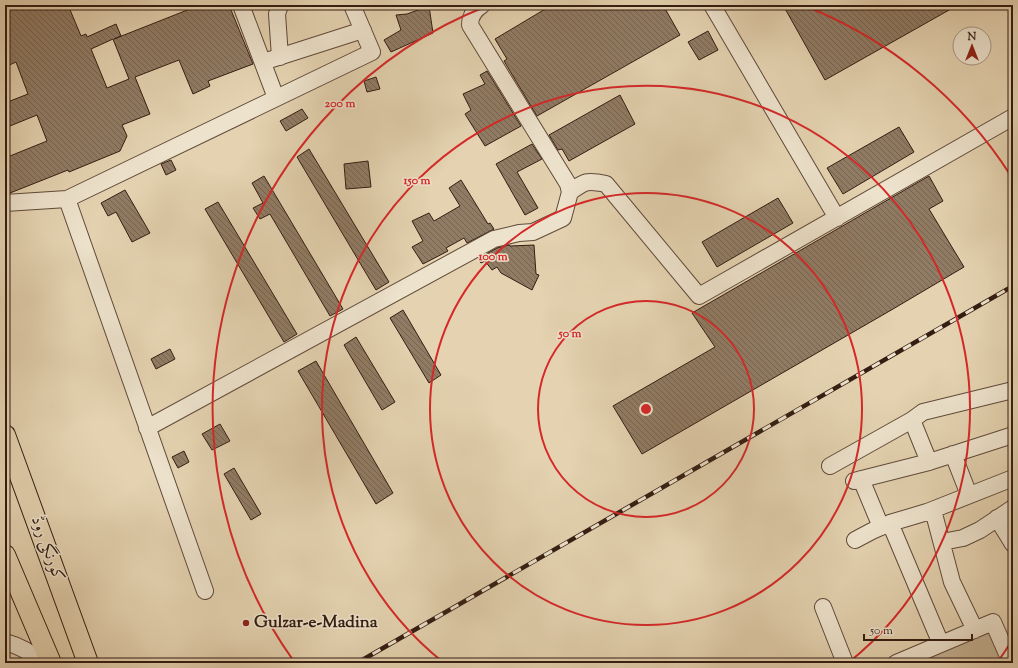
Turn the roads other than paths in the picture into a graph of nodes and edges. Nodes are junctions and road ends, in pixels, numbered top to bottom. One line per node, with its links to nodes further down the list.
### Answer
1 (241, 5): 8 (street)
2 (280, 5): 7 (street)
3 (352, 5): 6 (street)
4 (482, 5): 11 (street)
5 (712, 5): 14 (street)
6 (363, 30): 7 (street); 9 (street)
7 (280, 56): 8 (street)
8 (263, 62): 9 (street)
9 (276, 98): 12 (street)
10 (1013, 117): 14 (street)
11 (570, 192): 14 (street); 17 (street)
12 (68, 199): 13 (street); 17 (street)
13 (5, 203)
14 (837, 218)
15 (1013, 390): 16 (street)
16 (912, 420): 21 (street); 22 (street)
17 (148, 428): 33 (street)
18 (5, 435): 40 (main road, کورنگی روڈ)
19 (1013, 435): 20 (street)
20 (953, 454): 21 (street); 24 (street)
21 (929, 462): 28 (street)
22 (830, 466)
23 (1013, 478): 24 (street)
24 (969, 495): 26 (street)
25 (1013, 508): 27 (street)
26 (933, 510): 28 (street); 30 (street)
27 (997, 518): 30 (street); 31 (street)
28 (886, 525): 29 (street); 37 (street)
29 (855, 540)
30 (942, 542): 35 (street)
31 (1013, 544)
32 (5, 555): 39 (main road)
33 (204, 591)
34 (822, 607): 41 (street)
35 (975, 630): 37 (street); 43 (street)
36 (5, 642): 38 (street)
37 (941, 644): 42 (street)
38 (43, 663)
39 (51, 663)
40 (88, 663)
41 (845, 663)
42 (896, 663)
43 (1011, 663)

